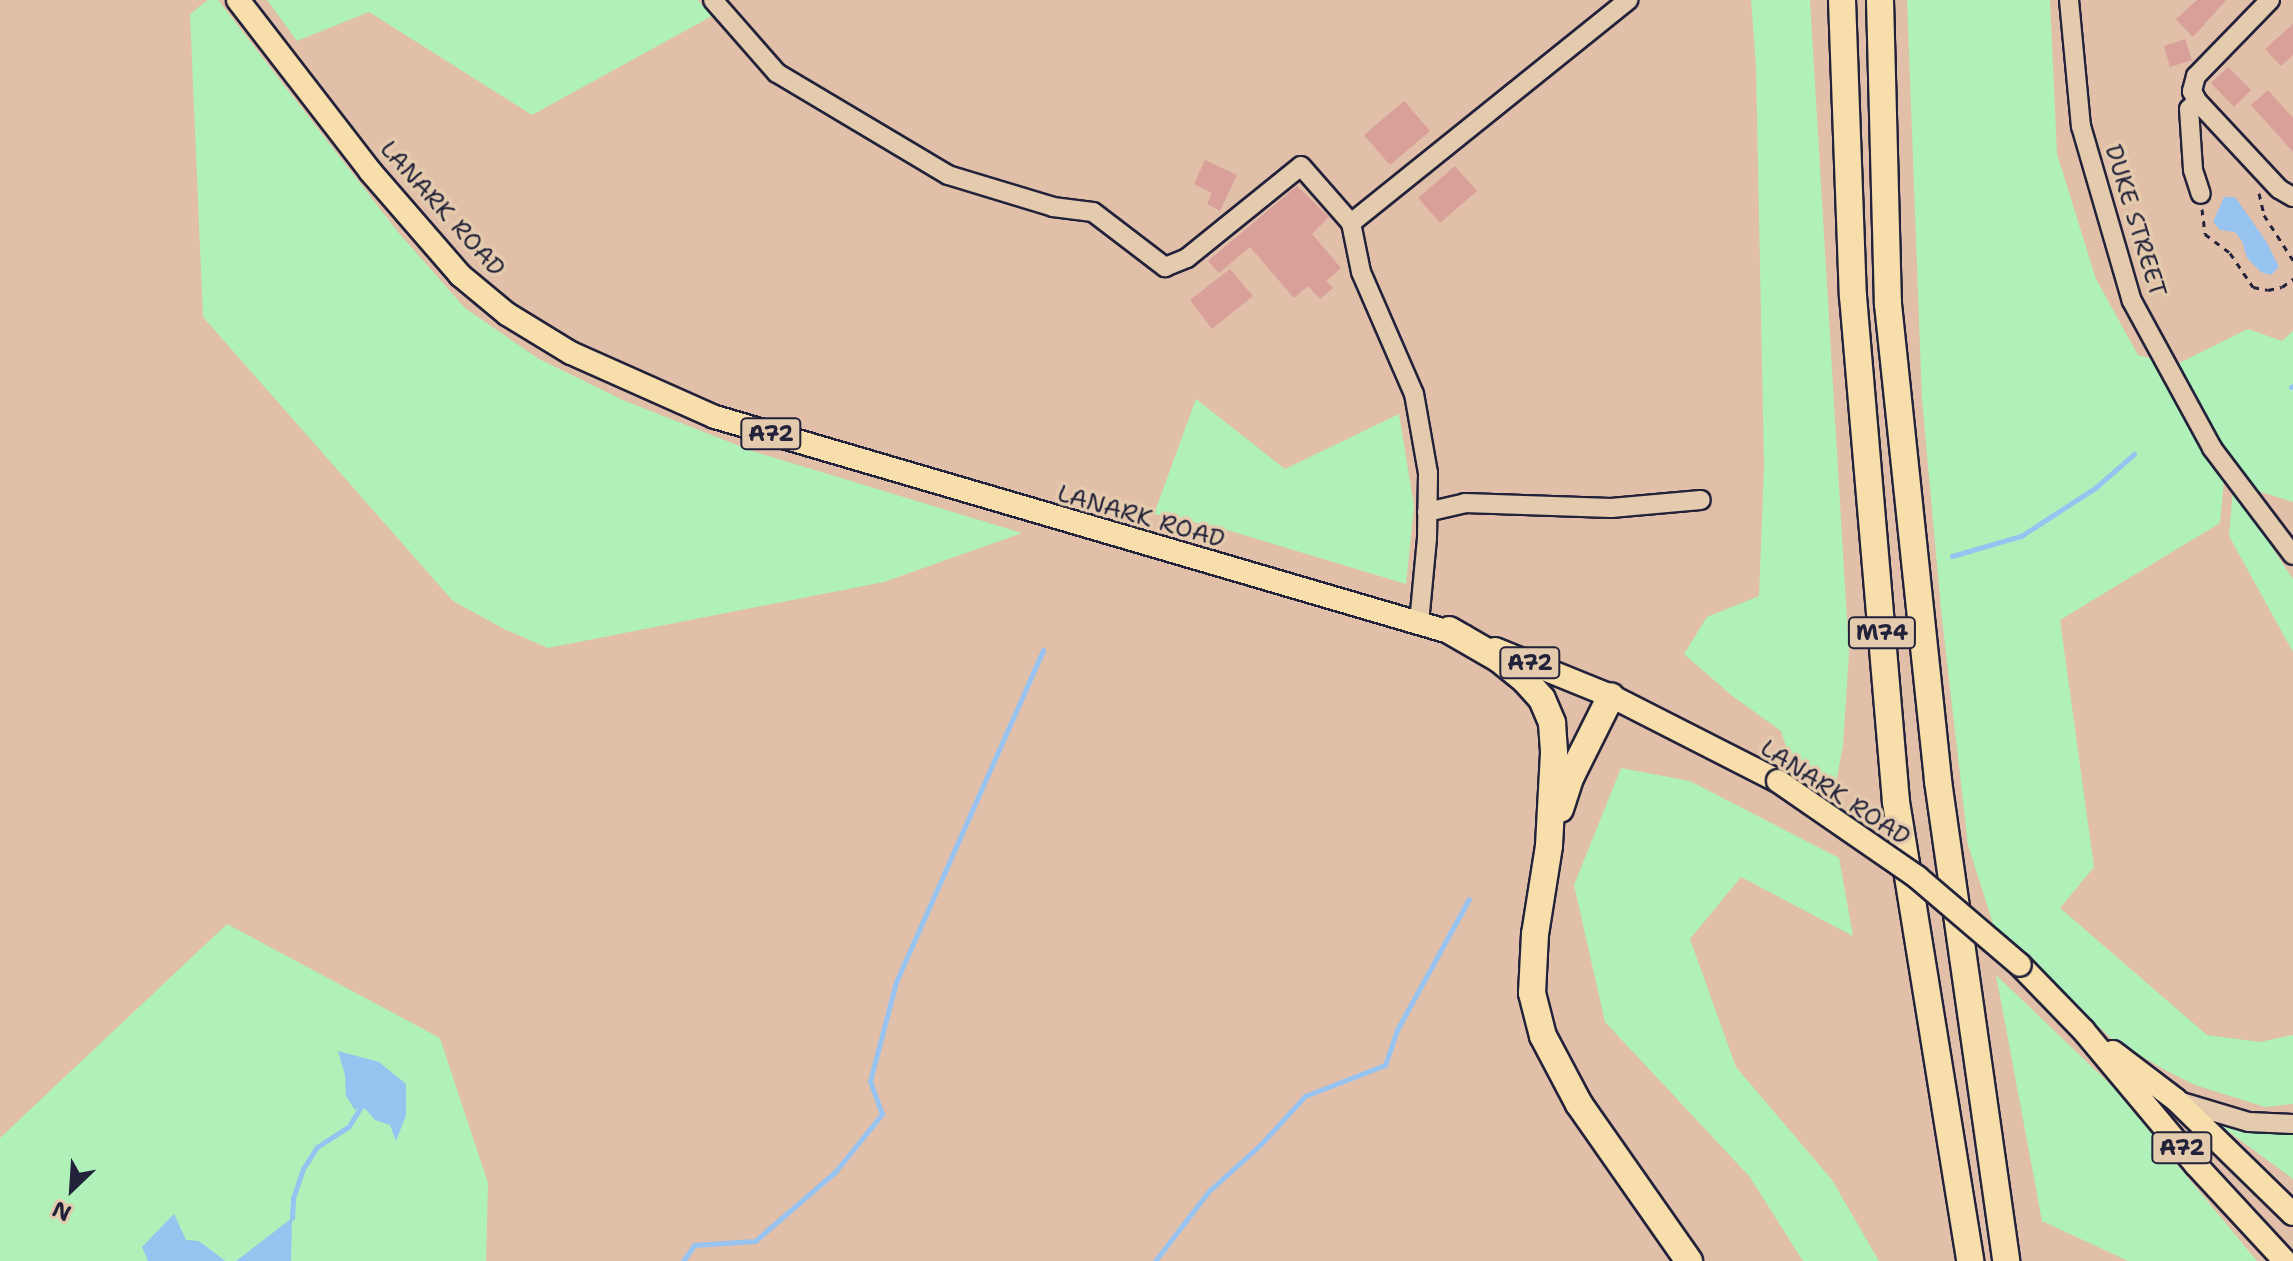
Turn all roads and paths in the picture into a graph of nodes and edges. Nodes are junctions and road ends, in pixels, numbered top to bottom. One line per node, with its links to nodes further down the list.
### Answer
1 (238, 0): 18 (main road, LANARK ROAD / A72)
2 (713, 0): 12 (street)
3 (1628, 0): 12 (street)
4 (1842, 0): 29 (highway, M74)
5 (1880, 0): 30 (highway, M74)
6 (2069, 0): 17 (street, DUKE STREET)
7 (2270, 0): 8 (street)
8 (2197, 101): 9 (street); 10 (street)
9 (2269, 179): 11 (street); 13 (path)
10 (2201, 194): 14 (path)
11 (2293, 197)
12 (1351, 223): 16 (street)
13 (2293, 260)
14 (2293, 279)
15 (1701, 500): 16 (street)
16 (1427, 512): 18 (street)
17 (2293, 555)
18 (1419, 623): 19 (main road, LANARK ROAD / A72)
19 (1449, 630): 20 (main road, LANARK ROAD / A72); 21 (highway)
20 (1611, 696): 21 (highway); 22 (main road, LANARK ROAD / A72, bridge)
21 (1549, 846): 28 (highway)
22 (2083, 1030): 23 (main road, LANARK ROAD / A72); 31 (main road, LANARK ROAD / A72)
23 (2176, 1100): 24 (street); 25 (main road, LANARK ROAD / A72)
24 (2293, 1124)
25 (2204, 1128): 26 (main road, LANARK ROAD / A72); 27 (main road, A72)
26 (2293, 1214)
27 (2293, 1228)
28 (1689, 1261)
29 (1970, 1261)
30 (2006, 1261)
31 (2285, 1261)

